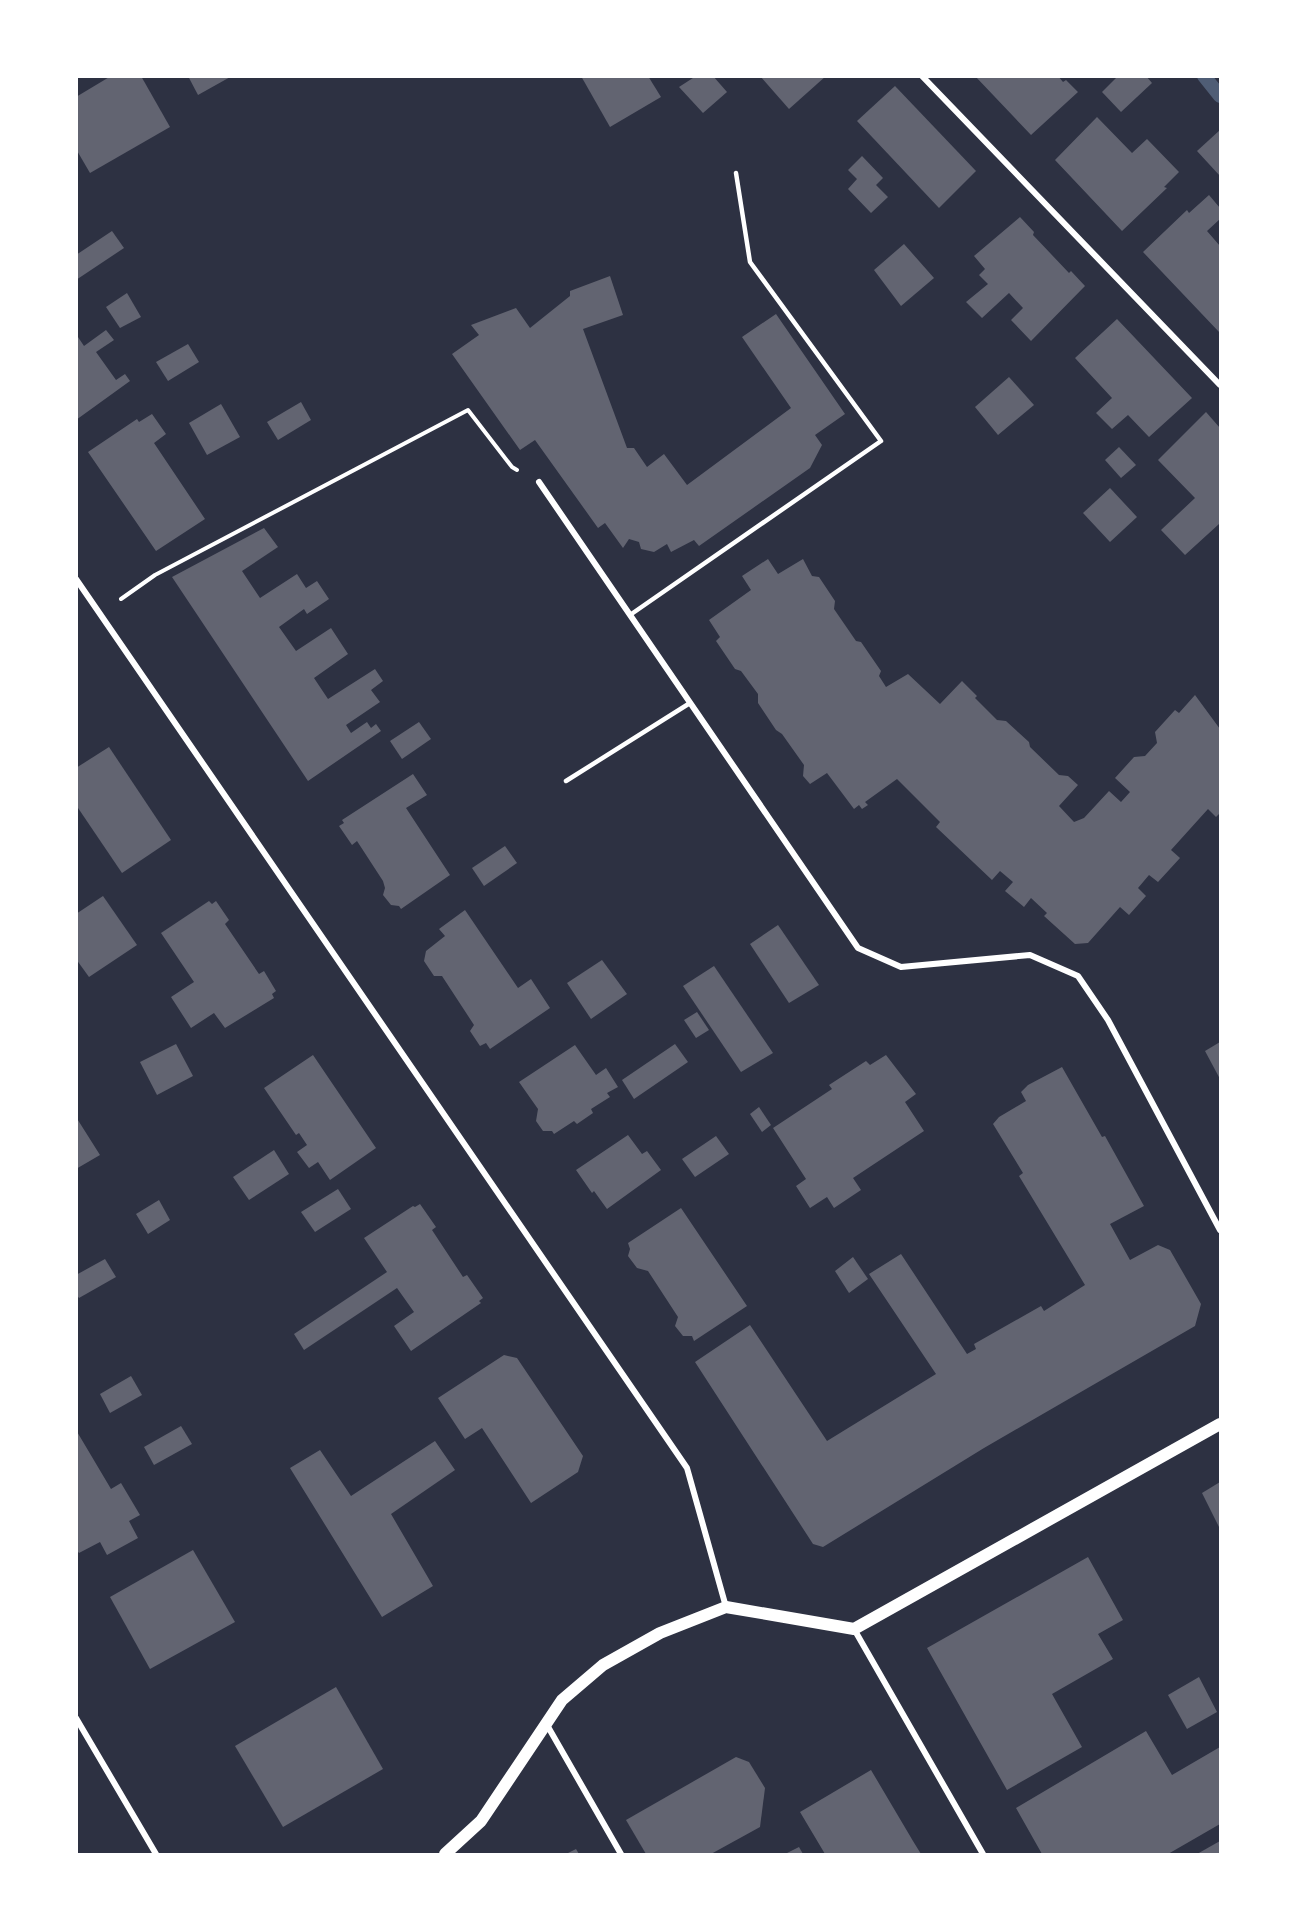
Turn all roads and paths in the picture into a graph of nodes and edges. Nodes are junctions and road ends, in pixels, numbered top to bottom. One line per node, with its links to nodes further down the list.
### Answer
1 (922, 76): 3 (street)
2 (736, 173): 7 (lane)
3 (1221, 386)
4 (539, 482): 6 (path); 7 (street)
5 (76, 579): 6 (street)
6 (101, 613): 12 (street)
7 (630, 615): 8 (street)
8 (690, 703): 9 (lane); 10 (street)
9 (566, 781)
10 (1221, 1230)
11 (1221, 1424): 13 (main road)
12 (726, 1607): 13 (main road); 15 (main road)
13 (854, 1629): 19 (street)
14 (76, 1718): 16 (street)
15 (546, 1723): 17 (main road); 18 (street)
16 (156, 1854)
17 (445, 1854)
18 (621, 1854)
19 (983, 1854)

